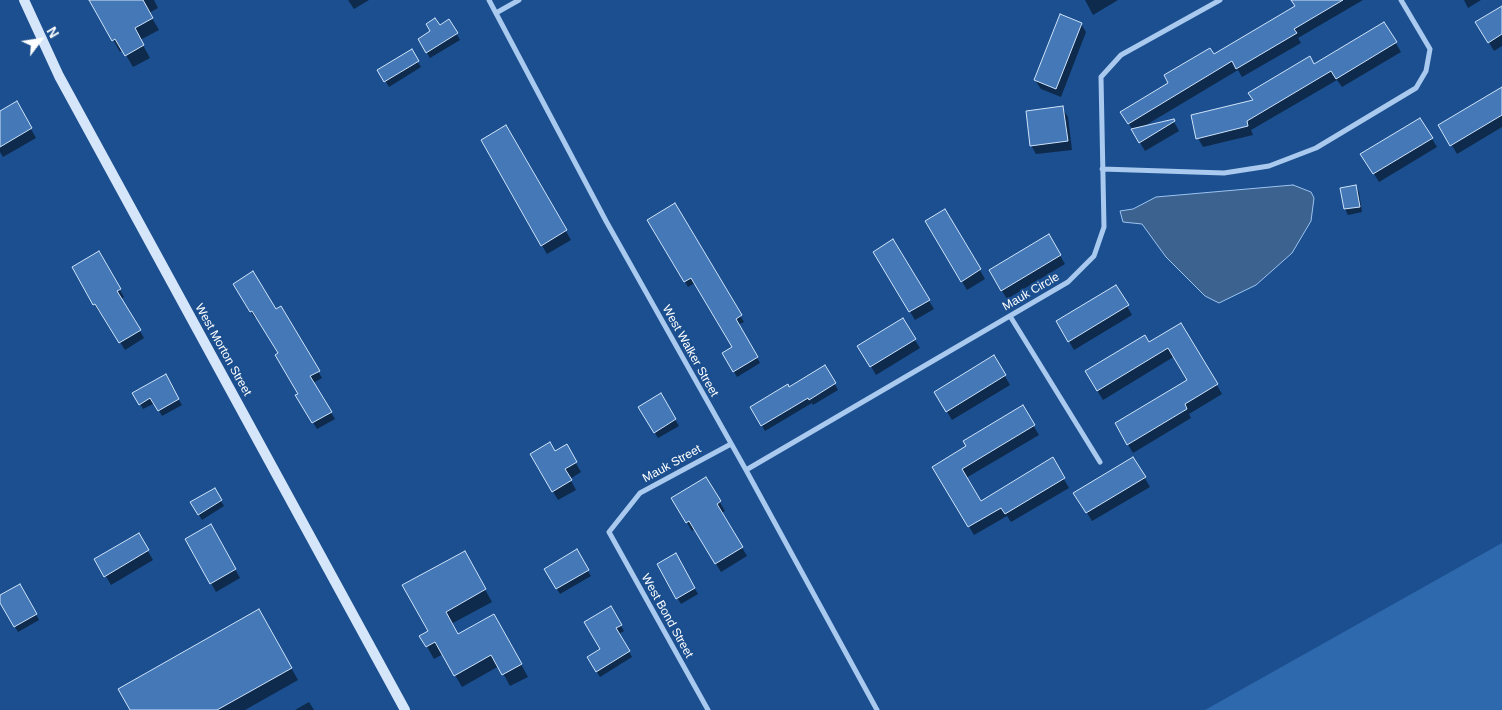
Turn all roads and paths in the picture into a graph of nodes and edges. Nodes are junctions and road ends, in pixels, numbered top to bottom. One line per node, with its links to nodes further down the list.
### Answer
1 (24, 0): 13 (main road, West Morton Street)
2 (489, 0): 6 (street, West Walker Street)
3 (519, 0): 6 (street)
4 (1220, 0): 7 (street, Mauk Circle)
5 (1401, 0): 7 (street)
6 (496, 13): 9 (street, West Walker Street)
7 (1102, 169): 8 (street, Mauk Circle)
8 (1010, 316): 10 (street); 11 (street, Mauk Circle)
9 (731, 444): 11 (street, West Walker Street); 12 (street, Mauk Street)
10 (1100, 462)
11 (746, 470): 15 (street, West Walker Street)
12 (609, 532): 14 (street, West Bond Street)
13 (405, 710)
14 (708, 710)
15 (877, 710)

